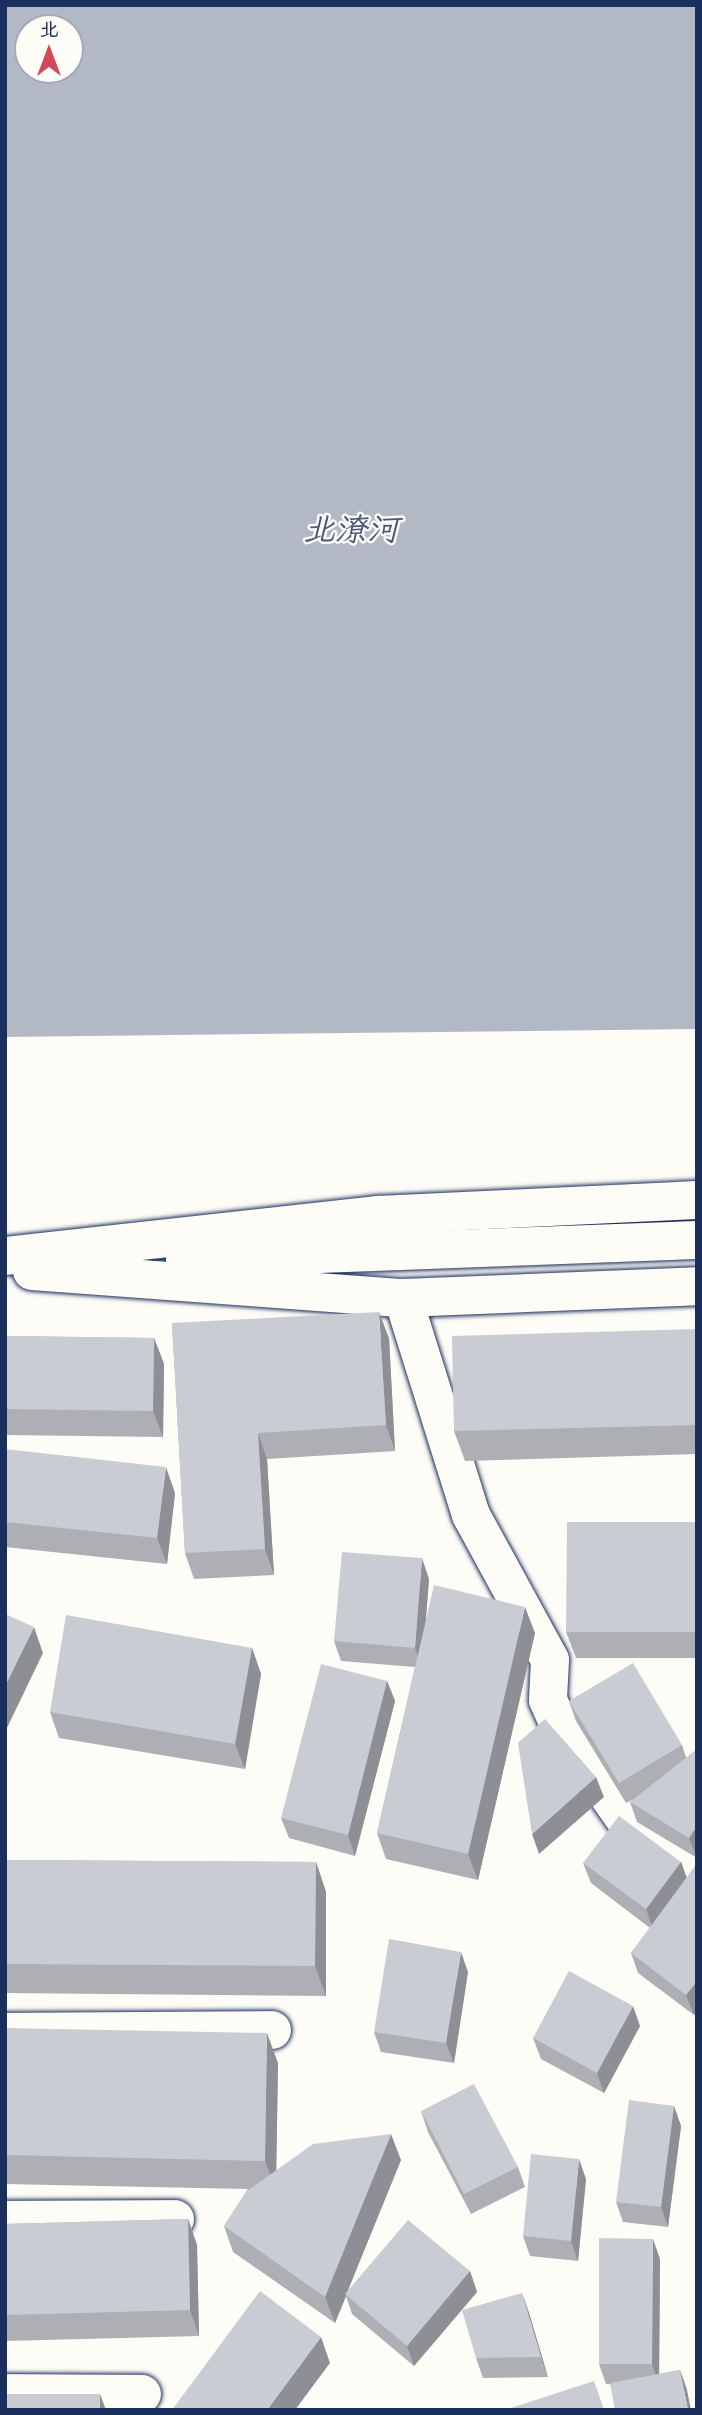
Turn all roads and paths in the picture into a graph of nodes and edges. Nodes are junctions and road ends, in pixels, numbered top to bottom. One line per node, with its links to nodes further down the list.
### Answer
1 (697, 1200): 3 (main road)
2 (697, 1240): 4 (main road)
3 (5, 1256)
4 (5, 1262)
5 (5, 1269): 7 (main road)
6 (697, 1286): 7 (main road)
7 (403, 1298): 8 (main road)
8 (697, 1874)
9 (272, 2030): 10 (main road)
10 (5, 2032)
11 (175, 2219): 12 (main road)
12 (5, 2220)
13 (5, 2393): 14 (main road)
14 (142, 2394)

